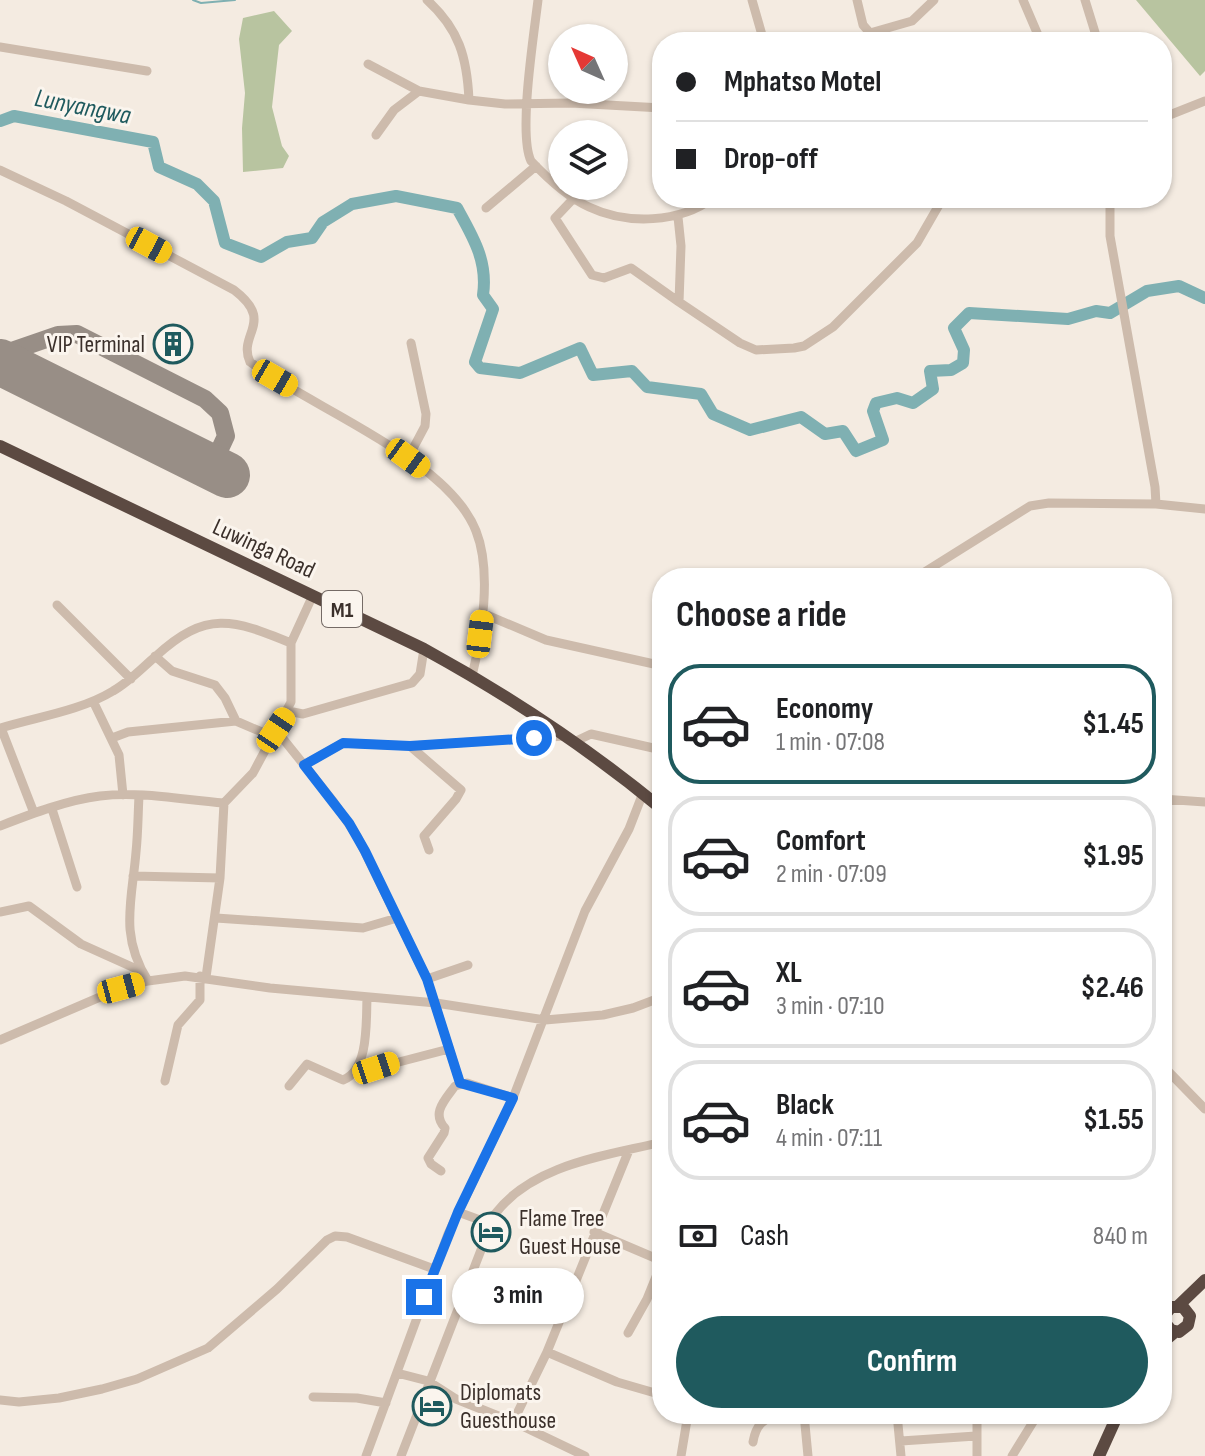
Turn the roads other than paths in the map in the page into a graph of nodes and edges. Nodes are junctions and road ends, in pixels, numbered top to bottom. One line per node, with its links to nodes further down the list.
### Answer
1 (427, 0): 17 (street)
2 (538, 0): 19 (street)
3 (752, 0): 8 (street)
4 (857, 0): 9 (street)
5 (934, 0): 10 (street)
6 (1023, 0): 11 (street)
7 (1085, 0): 12 (street)
8 (761, 32)
9 (869, 32)
10 (874, 32)
11 (1037, 32)
12 (1095, 32)
13 (0, 47): 15 (street)
14 (368, 64): 16 (street)
15 (147, 71)
16 (419, 91): 17 (street); 22 (street)
17 (469, 100): 19 (street)
18 (1205, 101): 21 (street)
19 (528, 103): 20 (street); 23 (street)
20 (652, 108)
21 (1172, 114)
22 (376, 135)
23 (536, 166): 25 (street); 28 (street)
24 (0, 170): 36 (street)
25 (548, 176)
26 (572, 200): 33 (street)
27 (578, 200): 32 (street)
28 (486, 208)
29 (700, 208): 32 (street)
30 (938, 208): 33 (street)
31 (1110, 208): 37 (street)
32 (678, 217): 33 (street)
33 (679, 302)
34 (411, 343): 36 (street)
35 (1, 449): 40 (highway, Luwinga Road / M1)
36 (408, 458): 42 (street)
37 (1156, 504): 38 (street); 39 (street)
38 (1205, 509)
39 (931, 568)
40 (313, 595): 43 (street); 44 (highway, Luwinga Road / M1)
41 (57, 605): 48 (street)
42 (482, 613): 46 (street); 47 (street)
43 (291, 643): 45 (street); 50 (street)
44 (424, 649): 47 (highway, Luwinga Road / M1); 50 (street)
45 (155, 656): 48 (street); 51 (street)
46 (652, 664)
47 (472, 676): 55 (highway, Luwinga Road / M1)
48 (131, 679): 49 (street)
49 (93, 701): 52 (street); 54 (street)
50 (288, 711): 53 (street)
51 (236, 721): 53 (street); 54 (street)
52 (1, 728): 67 (street)
53 (273, 733): 58 (street); 65 (street)
54 (112, 738): 60 (street)
55 (570, 739): 56 (street); 57 (street); 59 (highway, Luwinga Road / M1)
56 (410, 746): 58 (street); 69 (street)
57 (652, 748)
58 (304, 765): 75 (street)
59 (643, 793): 63 (highway, Luwinga Road / M1); 84 (street)
60 (123, 795): 61 (street); 66 (street)
61 (139, 796): 65 (street); 70 (street)
62 (1172, 800): 64 (street)
63 (652, 801)
64 (1205, 802)
65 (224, 803): 71 (street)
66 (52, 809): 67 (street); 72 (street)
67 (34, 813): 68 (street)
68 (0, 826)
69 (429, 850)
70 (133, 876): 71 (street); 77 (street)
71 (220, 878): 74 (street)
72 (77, 887)
73 (0, 912): 77 (street)
74 (216, 918): 75 (street); 78 (street)
75 (397, 918): 79 (street)
76 (468, 965): 79 (street)
77 (141, 971): 80 (street)
78 (203, 977): 80 (street); 81 (street); 89 (street)
79 (427, 979): 83 (street)
80 (148, 981): 85 (street)
81 (367, 998): 83 (street); 87 (street)
82 (652, 1000): 84 (street)
83 (436, 1003): 84 (street); 86 (street)
84 (545, 1020): 92 (street)
85 (0, 1040)
86 (449, 1049): 87 (street); 90 (street)
87 (359, 1065): 91 (street)
88 (1172, 1075): 93 (street)
89 (165, 1081)
90 (460, 1083): 92 (street); 96 (street)
91 (289, 1086)
92 (513, 1098): 97 (street)
93 (1205, 1109)
94 (652, 1144): 95 (street)
95 (629, 1150): 98 (street); 99 (street)
96 (441, 1171)
97 (458, 1212): 98 (street); 101 (street)
98 (491, 1224): 113 (street)
99 (594, 1232): 100 (street); 111 (street)
100 (652, 1257)
101 (434, 1269): 112 (street); 116 (street)
102 (1205, 1280): 106 (highway)
103 (652, 1286): 110 (street)
104 (1205, 1291): 108 (highway)
105 (1172, 1303): 106 (highway)
106 (1177, 1306): 107 (highway); 108 (highway)
107 (1172, 1308)
108 (1190, 1316): 109 (highway)
109 (1172, 1326)
110 (628, 1333)
111 (547, 1352): 114 (street); 118 (street)
112 (397, 1373): 113 (street); 117 (street)
113 (428, 1381): 118 (street); 130 (street)
114 (652, 1392)
115 (313, 1397): 117 (street)
116 (0, 1400)
117 (386, 1403): 129 (street)
118 (513, 1422): 131 (street)
119 (686, 1424): 132 (street)
120 (760, 1424): 128 (street)
121 (805, 1424): 133 (street)
122 (898, 1424): 127 (street)
123 (977, 1424): 126 (street)
124 (1032, 1424): 136 (street)
125 (1113, 1424): 137 (highway)
126 (976, 1436): 127 (street); 135 (street)
127 (901, 1441): 134 (street)
128 (753, 1442)
129 (366, 1456)
130 (401, 1456)
131 (585, 1456)
132 (681, 1456)
133 (808, 1456)
134 (901, 1456)
135 (977, 1456)
136 (1012, 1456)
137 (1099, 1456)

